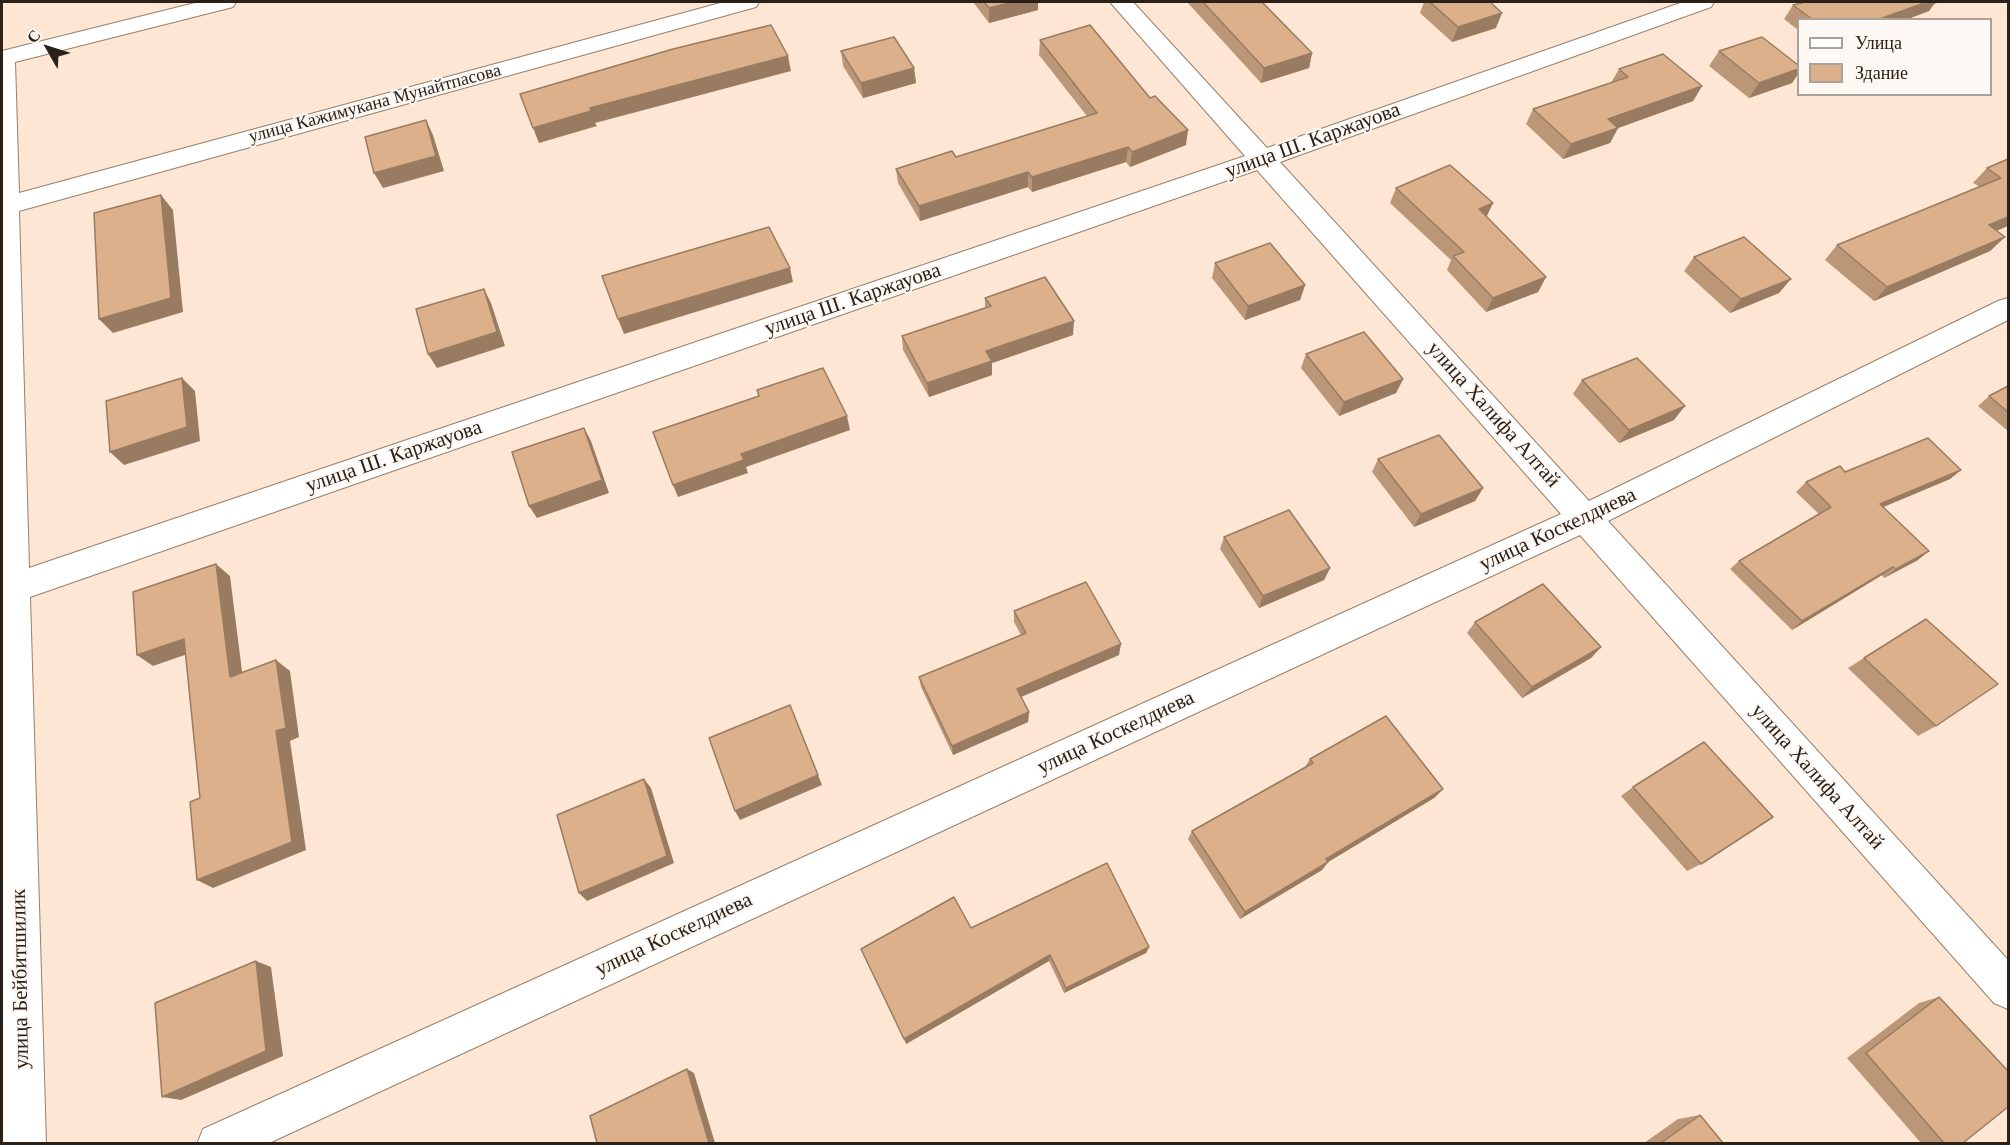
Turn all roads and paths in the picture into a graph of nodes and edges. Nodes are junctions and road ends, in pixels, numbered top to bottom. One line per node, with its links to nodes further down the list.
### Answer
1 (225, 2): 5 (street)
2 (748, 2): 7 (street, улица Кажимукана Мунайтпасова)
3 (1121, 2): 6 (street, улица Халифа Алтай)
4 (1703, 2): 6 (street, улица Ш. Каржауова)
5 (2, 58): 7 (street, улица Бейбитшилик)
6 (1263, 159): 9 (street, улица Халифа Алтай); 10 (street, улица Ш. Каржауова)
7 (4, 207): 10 (street, улица Бейбитшилик)
8 (2008, 308): 9 (street, улица Коскелдиева)
9 (1585, 518): 11 (street, улица Халифа Алтай); 13 (street, улица Коскелдиева)
10 (7, 590): 12 (street, улица Бейбитшилик)
11 (2008, 989)
12 (24, 1143)
13 (218, 1143)

